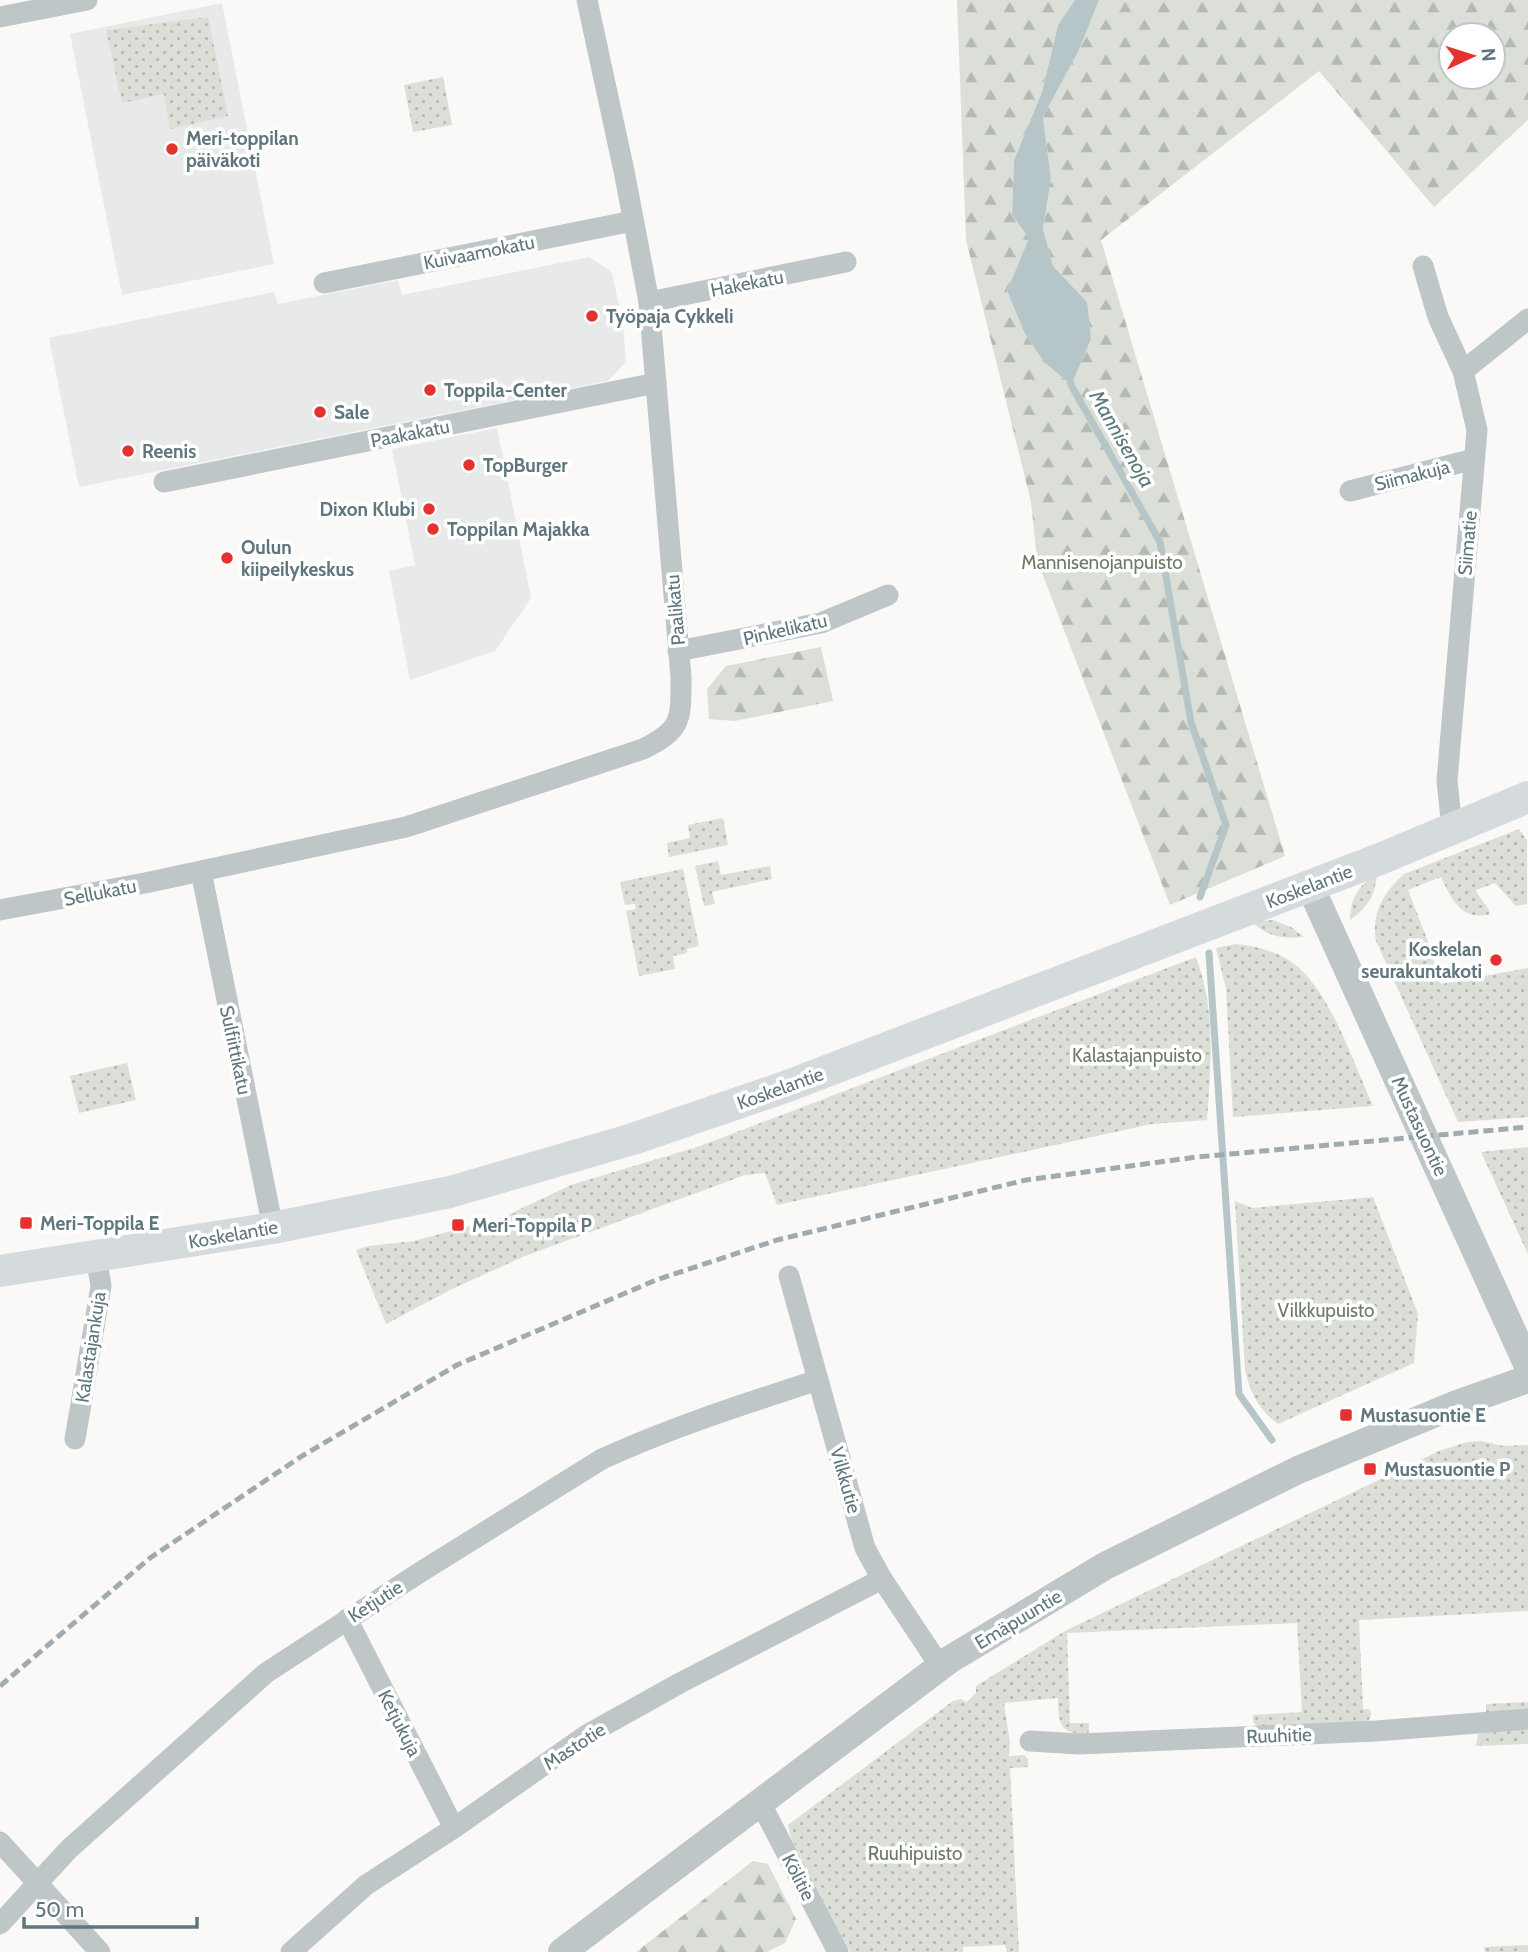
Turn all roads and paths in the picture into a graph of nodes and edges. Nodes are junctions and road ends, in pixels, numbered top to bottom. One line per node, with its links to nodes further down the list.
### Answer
1 (87, 0): 3 (street)
2 (587, 0): 4 (street, Paalikatu)
3 (0, 17)
4 (634, 221): 7 (street, Kuivaamokatu); 8 (street, Paalikatu)
5 (846, 262): 8 (street, Hakekatu)
6 (1423, 266): 10 (street, Siimatie)
7 (324, 283)
8 (649, 302): 11 (street, Paalikatu)
9 (1528, 319): 10 (street)
10 (1463, 371): 12 (street, Siimatie)
11 (656, 383): 13 (street, Paakakatu); 16 (street, Paalikatu)
12 (1474, 459): 14 (street, Siimakuja); 18 (street, Siimatie)
13 (164, 482)
14 (1350, 491)
15 (888, 595): 16 (street, Pinkelikatu)
16 (678, 651): 19 (street, Paalikatu)
17 (1528, 797): 18 (main road, Koskelantie)
18 (1452, 828): 20 (main road, Koskelantie)
19 (201, 871): 21 (street, Sellukatu); 22 (street, Sulfiittikatu)
20 (1310, 886): 22 (main road, Koskelantie); 26 (street, Mustasuontie)
21 (0, 910)
22 (273, 1228): 23 (main road, Koskelantie)
23 (96, 1256): 24 (main road, Koskelantie); 29 (street, Kalastajankuja)
24 (0, 1271)
25 (789, 1276): 28 (street, Vilkkutie)
26 (1528, 1366)
27 (1528, 1379): 32 (street, Emäpuuntie)
28 (818, 1380): 30 (street, Vilkkutie); 31 (street, Ketjutie)
29 (75, 1439)
30 (882, 1579): 32 (street, Vilkkutie); 36 (street, Mastotie)
31 (347, 1619): 36 (street, Ketjukuja); 38 (street, Ketjutie)
32 (940, 1666): 35 (street, Emäpuuntie)
33 (1528, 1719): 34 (street, Ruuhitie)
34 (1030, 1741)
35 (760, 1802): 42 (street, Emäpuuntie); 43 (street, Kölitie)
36 (454, 1828): 41 (street, Mastotie)
37 (0, 1842): 38 (street)
38 (36, 1883): 39 (street, Ketjutie); 40 (street)
39 (0, 1924)
40 (100, 1952)
41 (291, 1952)
42 (562, 1952)
43 (838, 1952)

